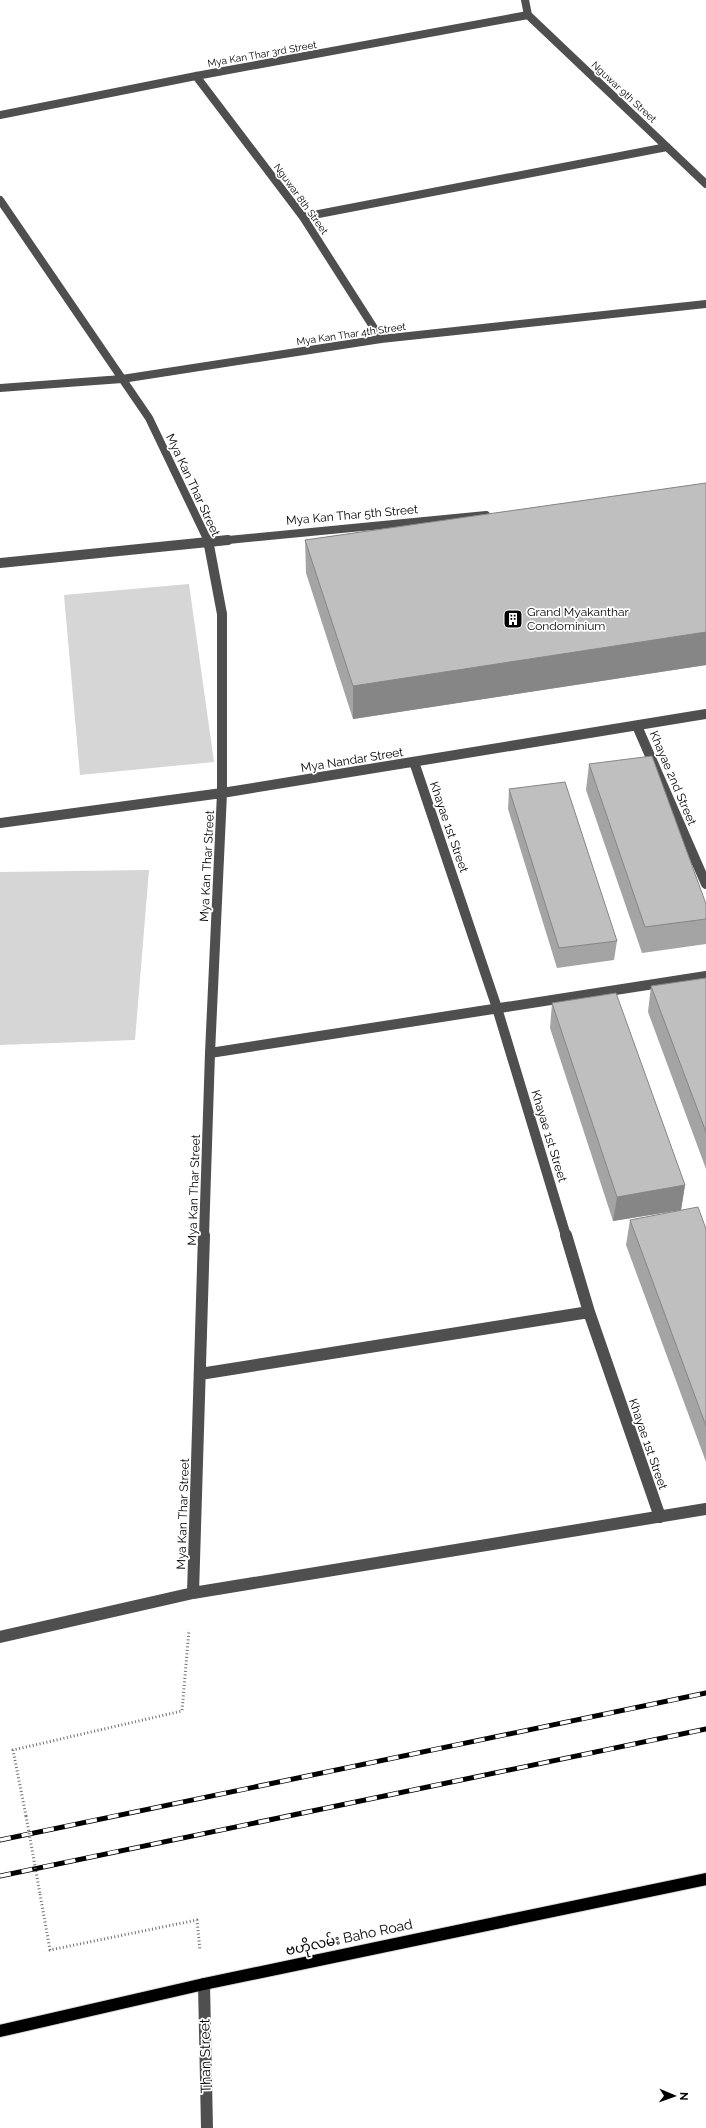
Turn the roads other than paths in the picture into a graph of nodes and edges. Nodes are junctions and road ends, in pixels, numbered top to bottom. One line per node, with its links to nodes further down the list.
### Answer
1 (525, 0): 2 (street)
2 (528, 15): 3 (street, Mya Kan Thar 3rd Street); 5 (street, Nguwar 9th Street)
3 (196, 76): 4 (street, Mya Kan Thar 3rd Street); 8 (street, Nguwar 8th Street)
4 (0, 115)
5 (667, 147): 6 (street, Nguwar 9th Street); 8 (street)
6 (706, 184)
7 (0, 200): 11 (street, Mya Kan Thar Street)
8 (303, 217): 10 (street, Nguwar 8th Street)
9 (706, 304): 10 (street, Mya Kan Thar 4th Street)
10 (381, 339): 11 (street, Mya Kan Thar 4th Street)
11 (122, 379): 12 (street, Mya Kan Thar 4th Street); 14 (street, Mya Kan Thar Street)
12 (0, 388)
13 (492, 514): 14 (street, Mya Kan Thar 5th Street)
14 (208, 541): 15 (street, Mya Kan Thar 5th Street); 19 (street, Mya Kan Thar Street)
15 (0, 563)
16 (706, 714): 17 (street, Mya Nandar Street)
17 (637, 726): 18 (street, Mya Nandar Street); 21 (street, Khayae 2nd Street)
18 (414, 762): 19 (street, Mya Nandar Street); 23 (street, Khayae 1st Street)
19 (222, 793): 20 (street, Mya Nandar Street); 24 (street, Mya Kan Thar Street)
20 (0, 823)
21 (706, 884)
22 (706, 976): 23 (street)
23 (497, 1008): 24 (street); 25 (street, Khayae 1st Street)
24 (210, 1053): 26 (street, Mya Kan Thar Street)
25 (589, 1312): 26 (street); 28 (street, Khayae 1st Street)
26 (200, 1374): 29 (street, Mya Kan Thar Street)
27 (706, 1510): 28 (street)
28 (660, 1517): 29 (street)
29 (192, 1593): 30 (street)
30 (0, 1637)
31 (706, 1879): 32 (main road, ဗဟိုလမ်း Baho Road)
32 (204, 1984): 33 (main road, ဗဟိုလမ်း Baho Road); 34 (street, Than Street)
33 (0, 2031)
34 (207, 2128)

